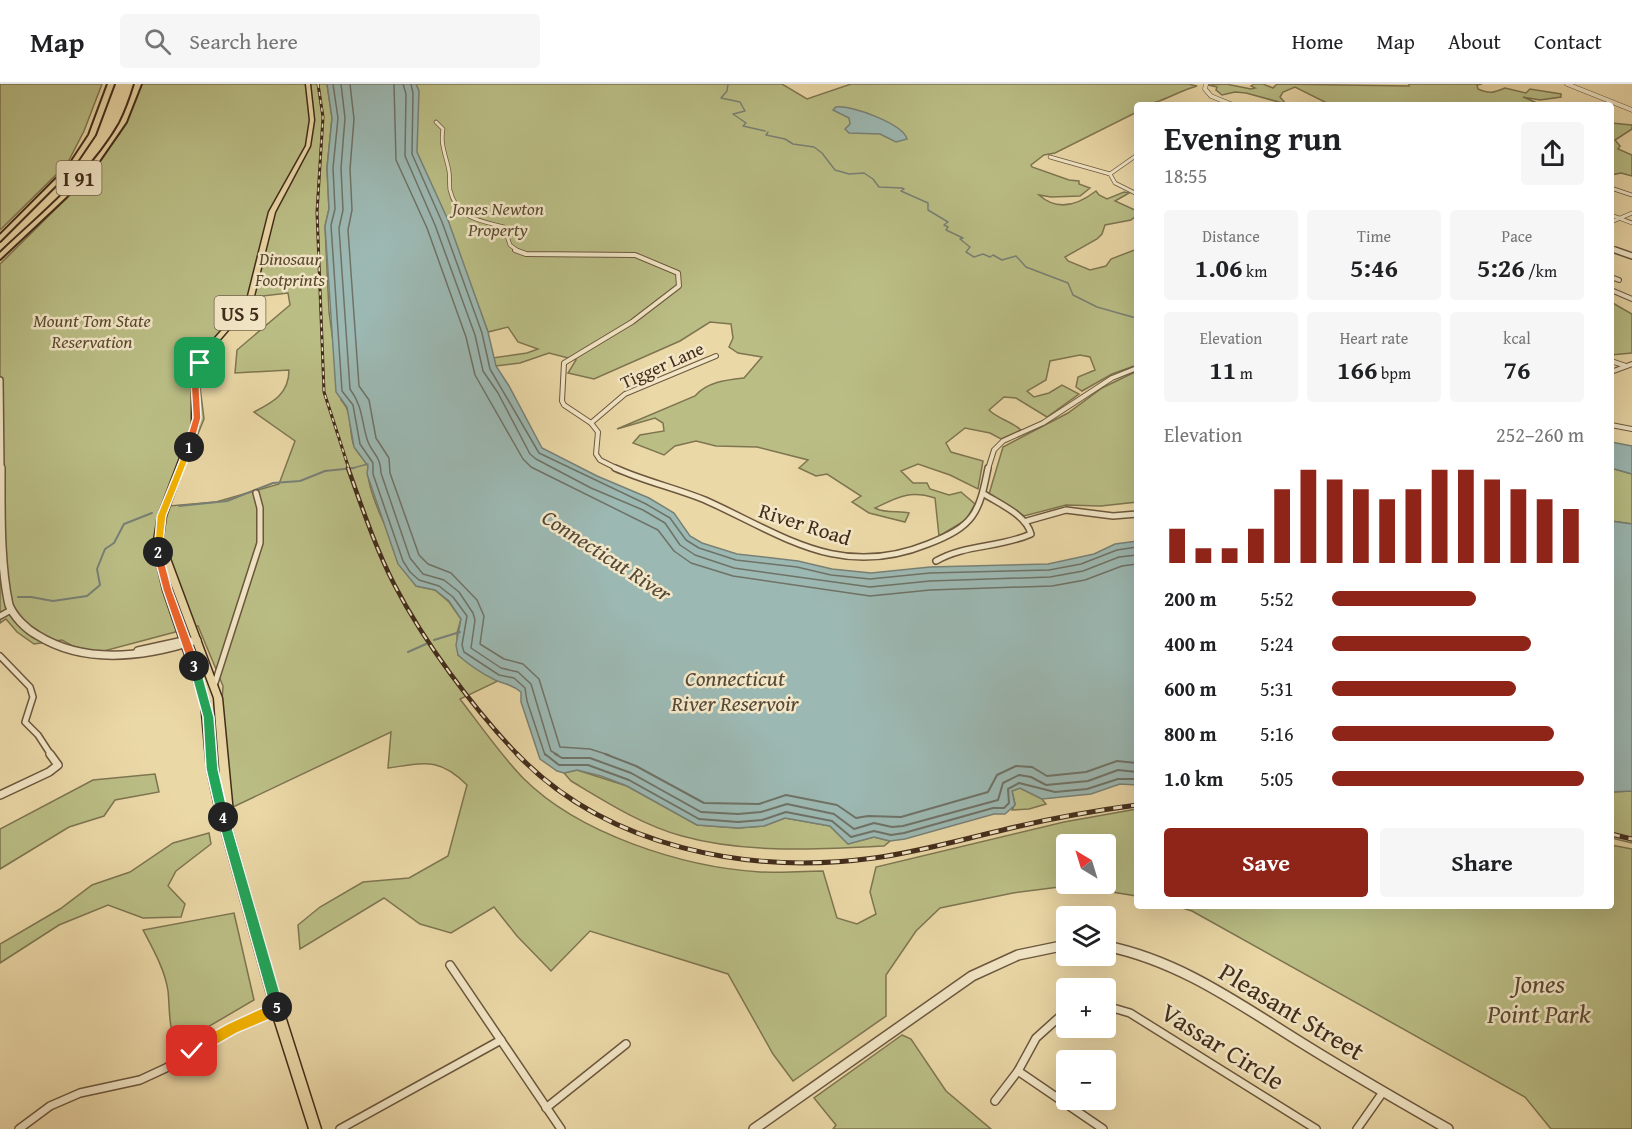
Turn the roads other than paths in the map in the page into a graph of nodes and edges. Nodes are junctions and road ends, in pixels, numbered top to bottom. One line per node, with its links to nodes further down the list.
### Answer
1 (111, 84): 22 (highway, I 91)
2 (138, 84): 25 (highway, I 91)
3 (308, 84): 44 (main road, US 5)
4 (1206, 84): 6 (street)
5 (1567, 84): 7 (street)
6 (1226, 102)
7 (1612, 102)
8 (1614, 103): 9 (street)
9 (1632, 110)
10 (436, 122): 37 (street)
11 (1050, 157): 13 (street)
12 (1134, 157): 13 (street)
13 (1110, 174): 15 (street)
14 (1614, 189): 16 (street)
15 (1134, 192)
16 (1632, 195)
17 (1632, 213): 19 (street)
18 (1614, 216): 19 (street)
19 (1619, 218): 20 (street); 21 (street)
20 (1614, 220)
21 (1632, 223)
22 (0, 239)
23 (1614, 249): 24 (street)
24 (1632, 256)
25 (0, 257)
26 (1614, 278): 27 (street)
27 (1619, 280)
28 (1614, 291): 29 (street)
29 (1632, 299)
30 (716, 356): 37 (street, Tigger Lane)
31 (1614, 362): 33 (street)
32 (1632, 364): 33 (street)
33 (1626, 366): 35 (street)
34 (1134, 369): 41 (street, River Road)
35 (1614, 371)
36 (0, 380): 46 (street)
37 (591, 423): 41 (street, River Road)
38 (1614, 426): 39 (street)
39 (1632, 429)
40 (256, 493): 51 (street)
41 (984, 494): 43 (street)
42 (1134, 514): 43 (street)
43 (1026, 522): 45 (street)
44 (158, 537): 48 (main road, US 5); 49 (main road, US 5)
45 (936, 561)
46 (11, 610): 47 (street); 49 (street)
47 (0, 616)
48 (197, 640): 49 (street); 51 (main road, US 5)
49 (185, 642): 54 (main road, US 5)
50 (0, 656): 52 (street)
51 (214, 686): 54 (main road, US 5)
52 (58, 765): 53 (street)
53 (0, 795)
54 (230, 837): 58 (main road, US 5)
55 (1056, 946): 71 (street)
56 (1116, 947): 64 (street, Pleasant Street)
57 (450, 965): 61 (street)
58 (278, 1009): 67 (street); 68 (main road, US 5)
59 (1116, 1009): 73 (street, Vassar Circle)
60 (1056, 1020): 63 (street)
61 (501, 1040): 66 (street); 69 (street)
62 (626, 1044): 66 (street)
63 (1018, 1071): 65 (street); 72 (street)
64 (1383, 1092): 74 (street); 75 (street, Pleasant Street)
65 (995, 1101)
66 (546, 1108): 70 (street)
67 (19, 1129)
68 (315, 1129)
69 (340, 1129)
70 (561, 1129)
71 (754, 1129)
72 (1103, 1129)
73 (1316, 1129)
74 (1357, 1129)
75 (1448, 1129)

